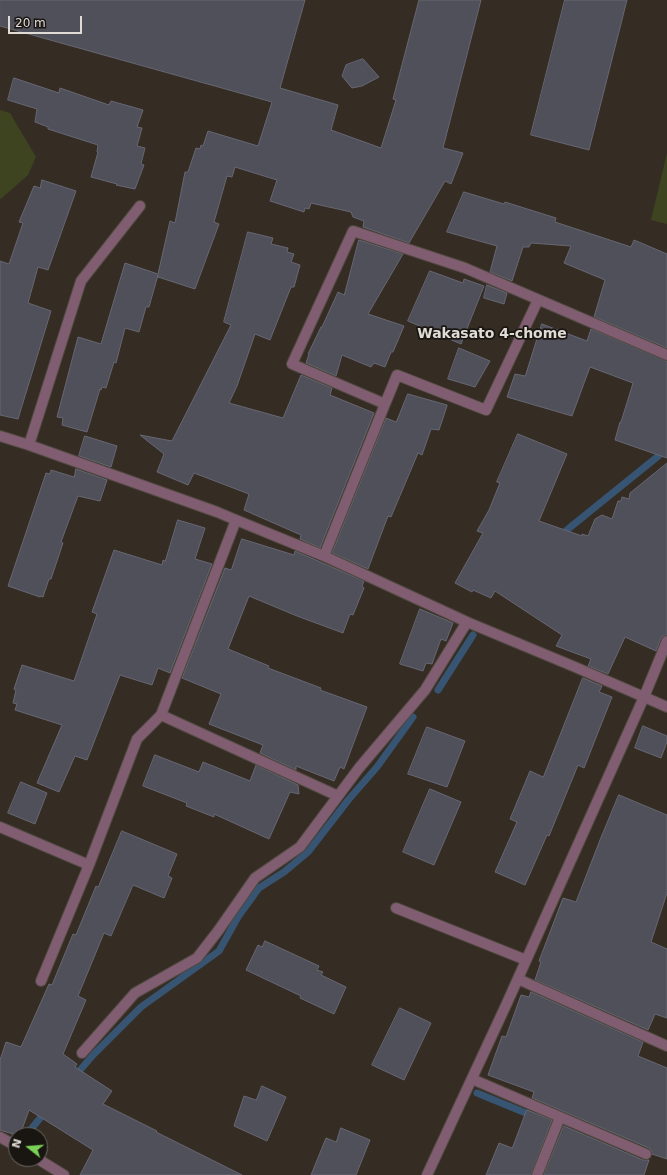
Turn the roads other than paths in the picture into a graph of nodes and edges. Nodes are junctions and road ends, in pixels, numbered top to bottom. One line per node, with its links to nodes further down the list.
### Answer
1 (140, 206): 6 (street)
2 (538, 300): 3 (street); 4 (street); 4 (street)
3 (667, 355)
4 (386, 404): 8 (street)
5 (0, 436): 6 (street)
6 (29, 445): 7 (street)
7 (236, 520): 8 (street); 13 (street)
8 (324, 556): 9 (street)
9 (467, 622): 11 (street); 14 (street)
10 (667, 641): 11 (street)
11 (644, 697): 12 (street); 18 (street)
12 (667, 707)
13 (161, 715): 14 (street); 16 (street)
14 (338, 796): 22 (street)
15 (0, 827): 16 (street)
16 (89, 865): 20 (street)
17 (396, 908): 18 (street)
18 (526, 960): 19 (street)
19 (518, 979): 21 (street); 23 (street)
20 (41, 981)
21 (667, 1046)
22 (82, 1053)
23 (472, 1079): 24 (street); 28 (street)
24 (560, 1117): 25 (street); 29 (street)
25 (646, 1154)
26 (48, 1165): 27 (street)
27 (64, 1175)
28 (427, 1175)
29 (537, 1175)

